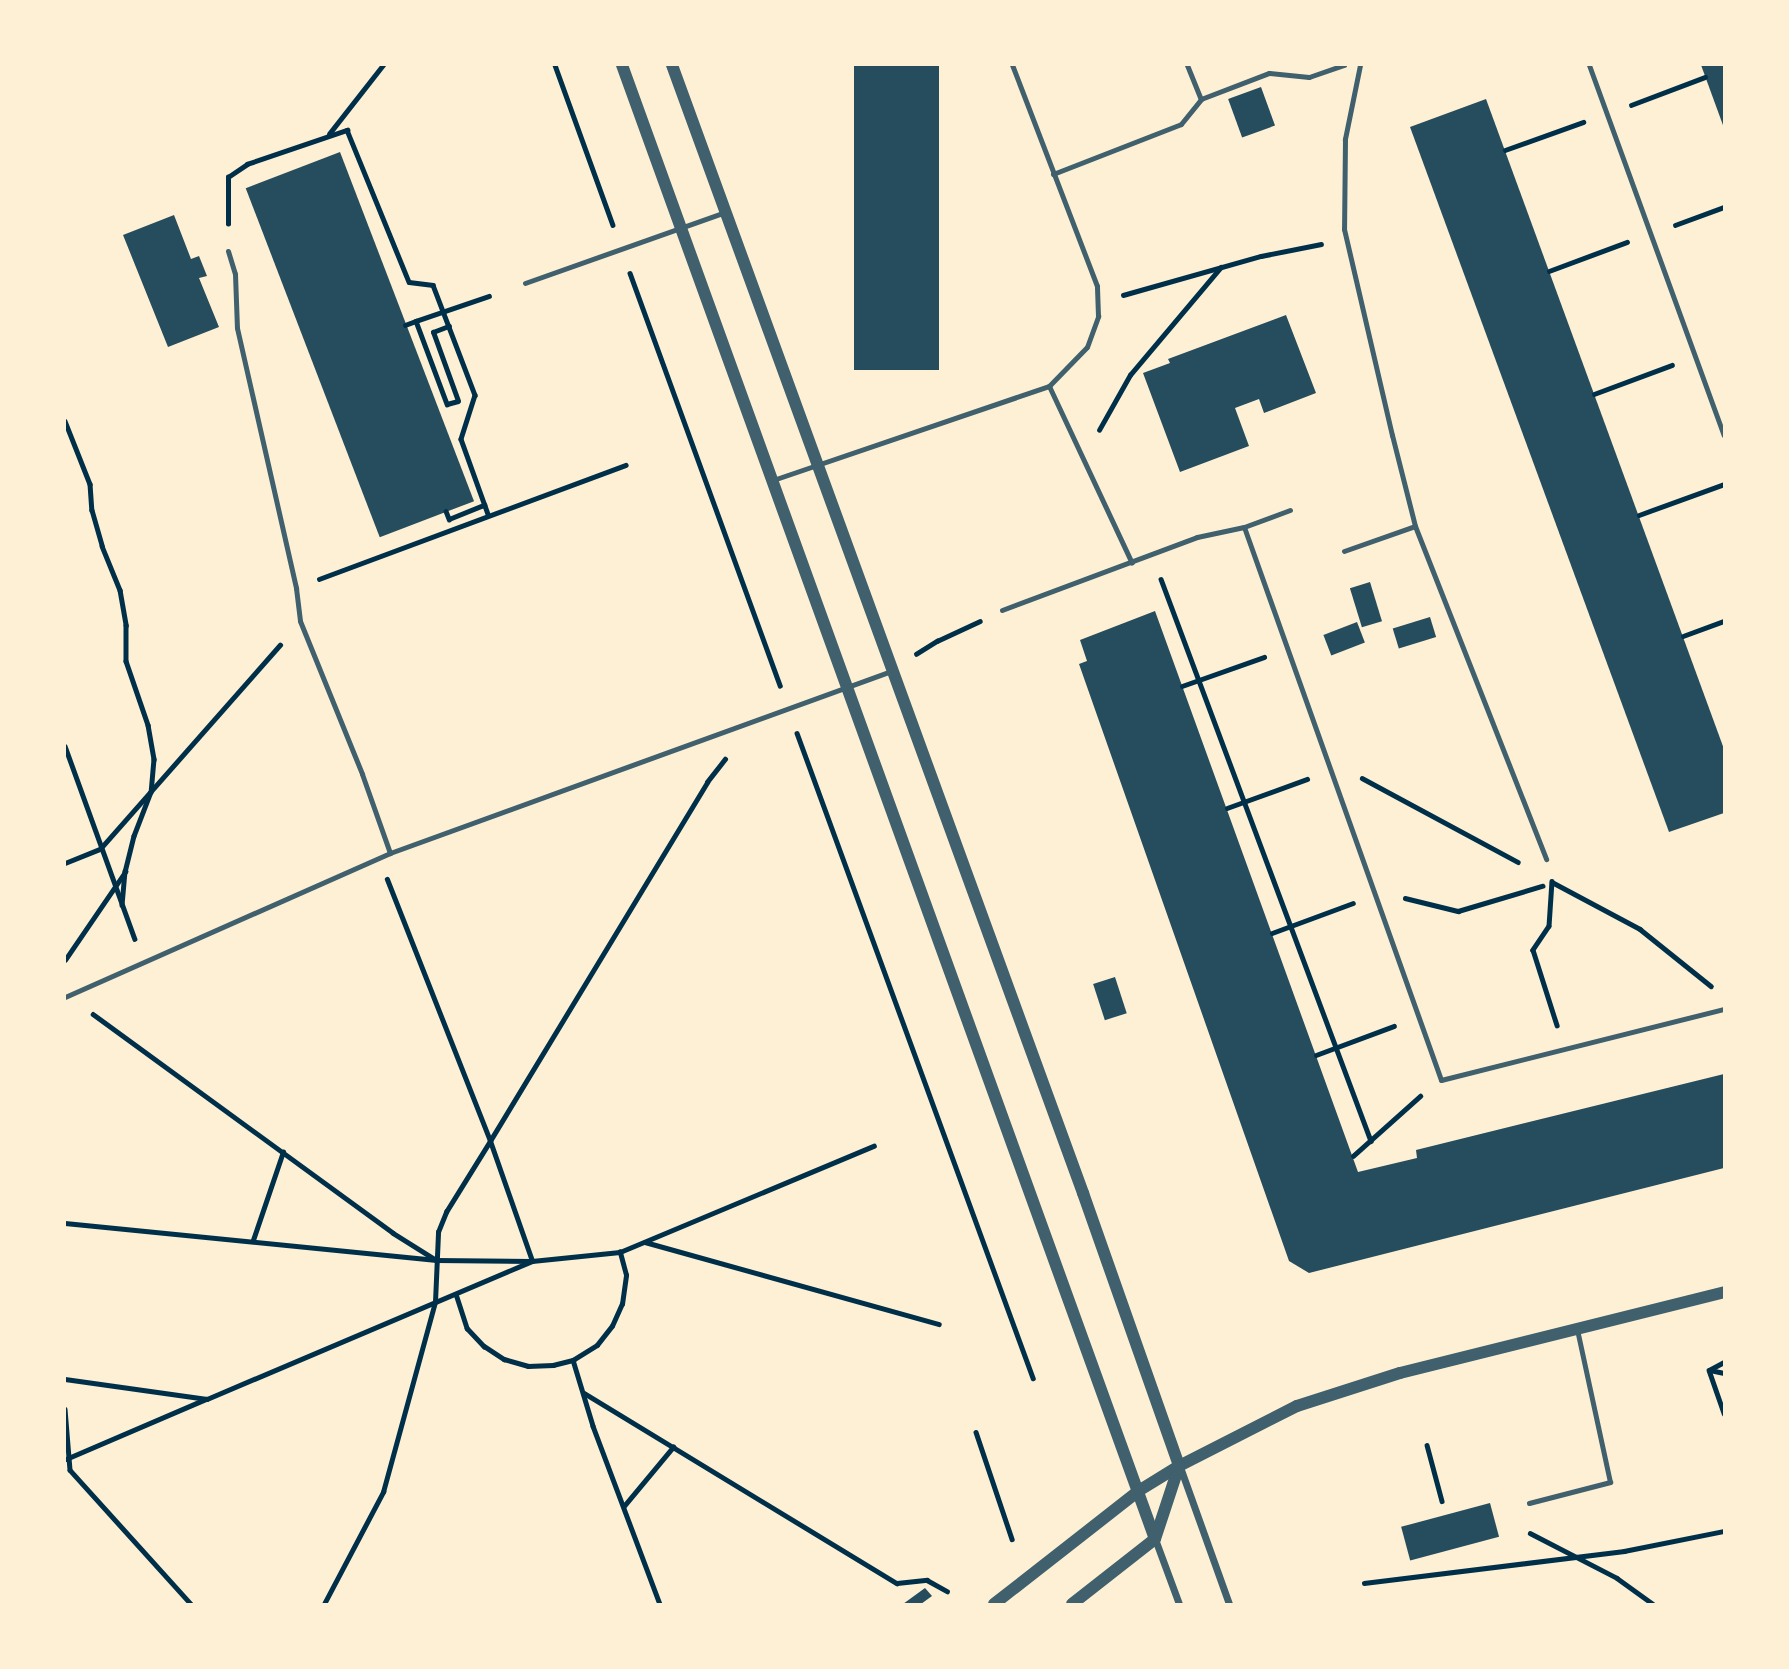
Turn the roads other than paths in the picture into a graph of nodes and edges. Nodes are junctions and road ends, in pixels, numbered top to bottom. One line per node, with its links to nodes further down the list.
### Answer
1 (622, 65): 11 (street)
2 (672, 65): 10 (street)
3 (1012, 65): 9 (lane)
4 (1187, 65): 8 (lane)
5 (1344, 65): 8 (lane)
6 (1360, 65): 19 (lane)
7 (1589, 65): 15 (lane)
8 (1201, 99): 9 (lane)
9 (1053, 174): 14 (lane)
10 (726, 212): 11 (lane); 16 (street)
11 (681, 228): 13 (lane); 17 (street)
12 (228, 251): 26 (lane)
13 (525, 283)
14 (1049, 386): 16 (lane); 22 (lane)
15 (1724, 435)
16 (818, 465): 17 (lane); 24 (street)
17 (773, 480): 25 (street)
18 (1290, 510): 20 (lane)
19 (1415, 526): 21 (lane); 27 (lane)
20 (1244, 527): 22 (lane); 29 (lane)
21 (1344, 551)
22 (1132, 563): 23 (lane)
23 (1002, 610)
24 (892, 670): 25 (lane); 32 (street)
25 (848, 687): 26 (lane); 33 (street)
26 (390, 853): 28 (lane)
27 (1546, 859)
28 (65, 997)
29 (1724, 1009)
30 (1724, 1293): 31 (street)
31 (1577, 1329): 32 (street); 34 (lane)
32 (1179, 1466): 33 (street); 35 (street); 39 (street)
33 (1140, 1490): 35 (street); 36 (street)
34 (1529, 1503)
35 (1155, 1539): 37 (street); 38 (street)
36 (994, 1604)
37 (1072, 1604)
38 (1179, 1604)
39 (1229, 1604)

